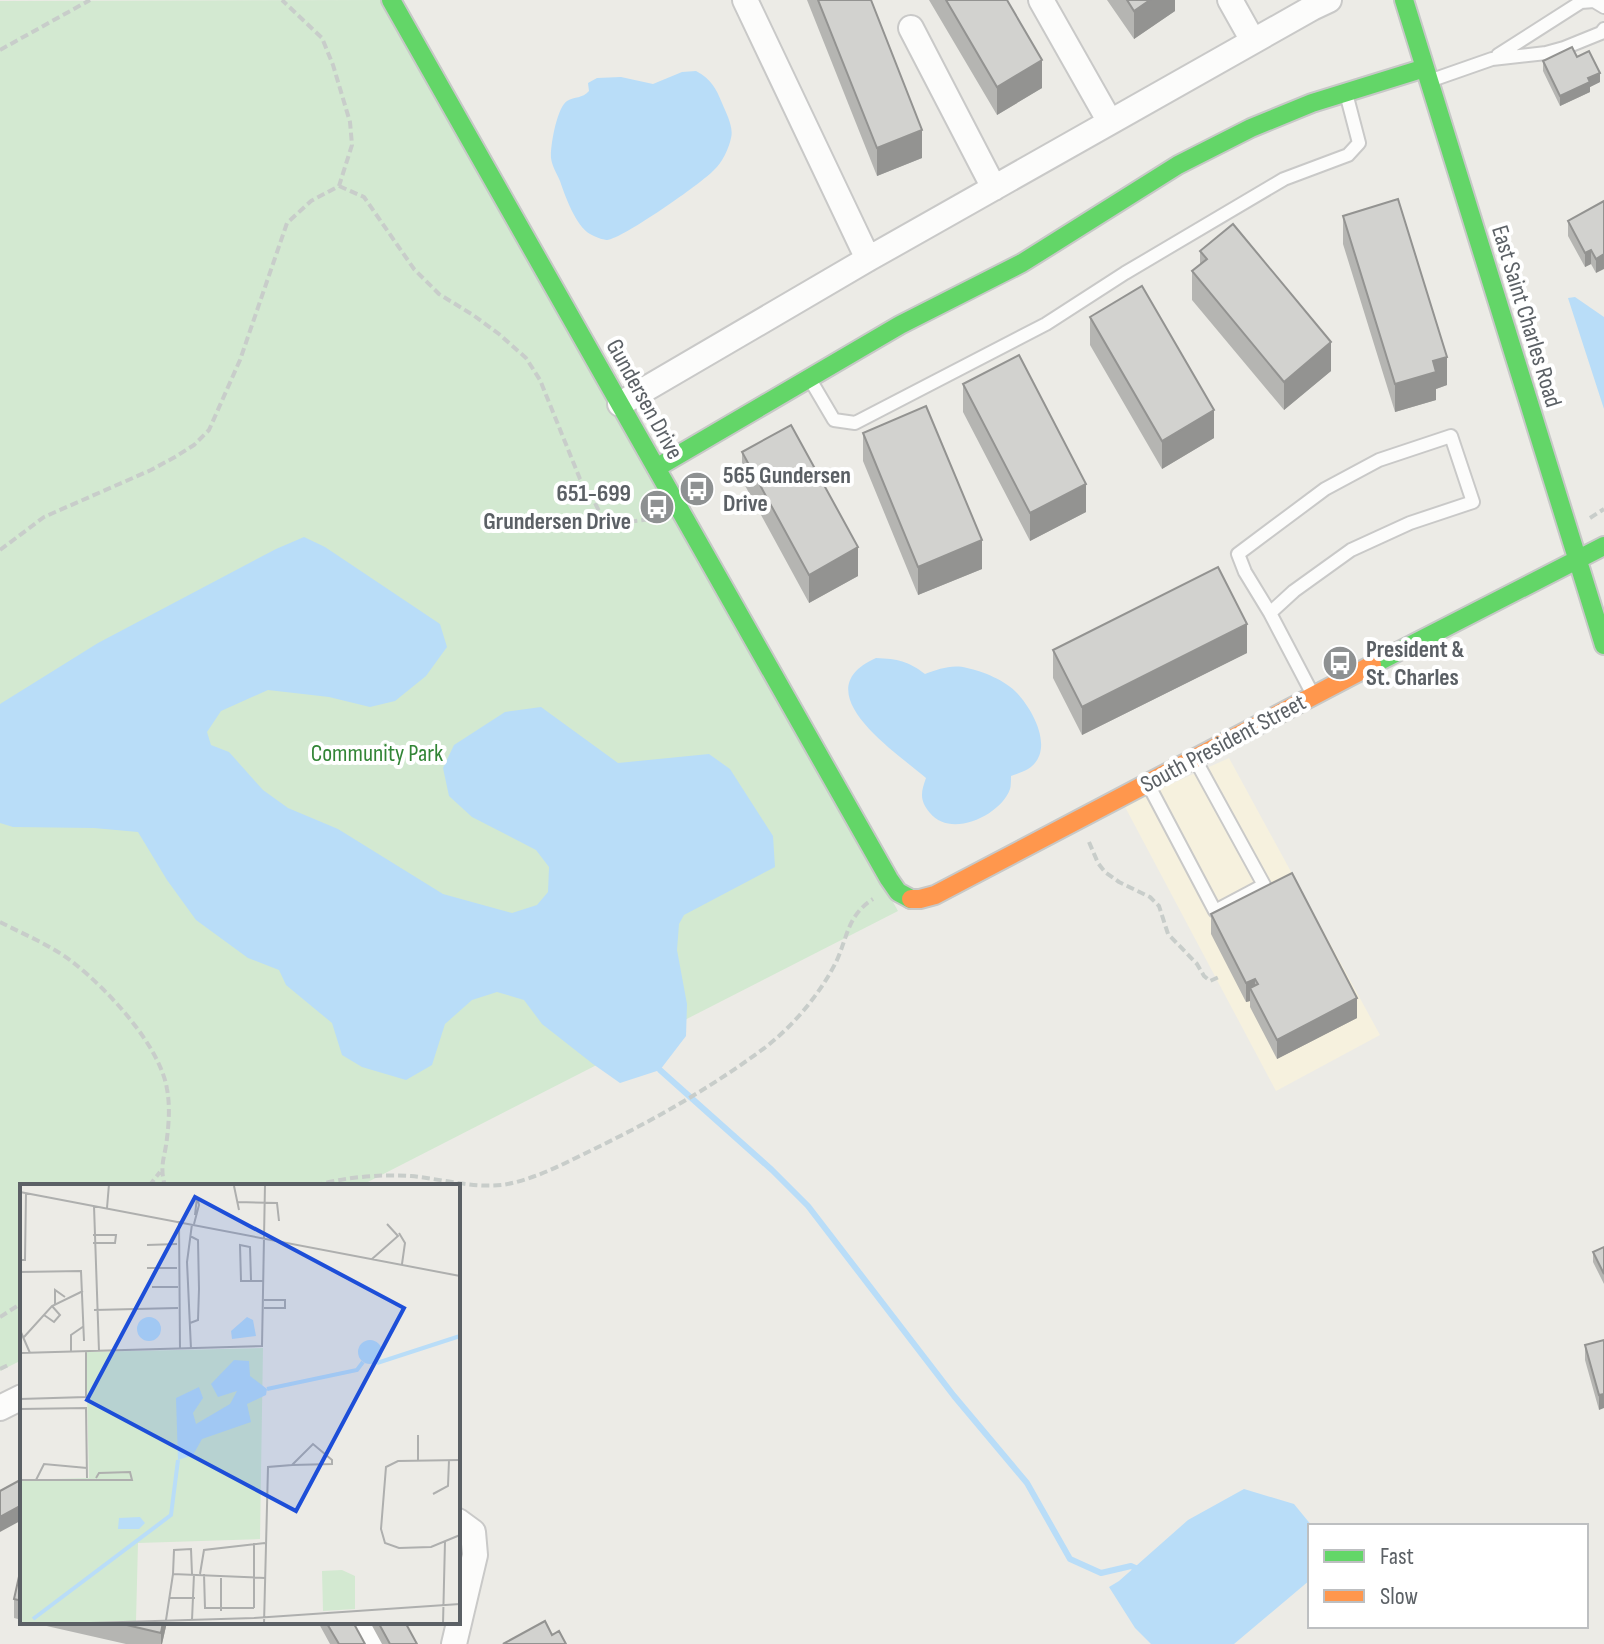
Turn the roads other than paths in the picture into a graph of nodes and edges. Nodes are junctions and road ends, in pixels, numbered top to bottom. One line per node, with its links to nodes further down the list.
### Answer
1 (391, 0): 18 (street, Gundersen Drive)
2 (745, 0): 16 (street)
3 (1041, 0): 14 (street)
4 (1230, 0): 10 (street)
5 (1329, 0): 10 (street)
6 (1404, 0): 12 (street, East Saint Charles Road)
7 (1604, 7): 11 (lane)
8 (911, 28): 15 (street)
9 (1604, 29): 11 (lane)
10 (1253, 41): 14 (street)
11 (1492, 59): 12 (lane)
12 (1427, 74): 13 (street); 21 (street, East Saint Charles Road)
13 (1346, 93): 17 (street); 17 (lane)
14 (1110, 122): 15 (street)
15 (994, 188): 16 (street)
16 (868, 259): 18 (street)
17 (809, 379): 19 (street)
18 (620, 404): 19 (street, Gundersen Drive)
19 (656, 468): 27 (street, Gundersen Drive)
20 (1604, 546): 21 (street, South President Street)
21 (1576, 559): 23 (street, East Saint Charles Road); 24 (street, South President Street)
22 (1270, 613): 22 (lane); 24 (lane)
23 (1604, 645)
24 (1313, 695): 25 (street, South President Street)
25 (1194, 759): 26 (street, South President Street); 26 (lane)
26 (1147, 784): 27 (street, South President Street)
27 (910, 900)
28 (20, 1398): 29 (street)
29 (0, 1408)
30 (460, 1522): 31 (street)
31 (460, 1619)
32 (360, 1624): 34 (street)
33 (459, 1624): 35 (street)
34 (371, 1644)
35 (454, 1644)

